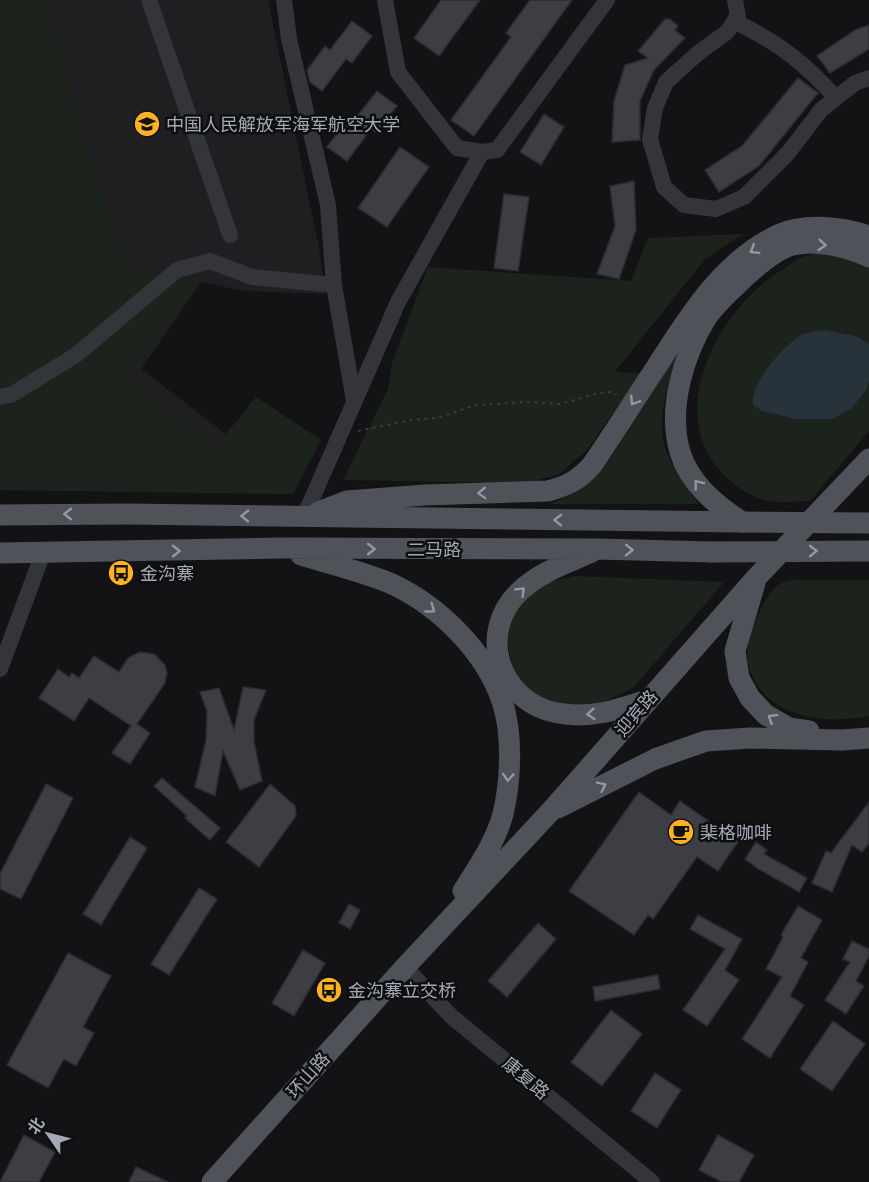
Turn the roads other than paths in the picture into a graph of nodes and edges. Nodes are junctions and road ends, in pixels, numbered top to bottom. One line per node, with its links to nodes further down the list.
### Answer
1 (149, 0): 10 (street)
2 (284, 0): 13 (street)
3 (386, 0): 9 (street)
4 (607, 0): 9 (street)
5 (735, 0): 6 (street)
6 (734, 21): 8 (street); 8 (street)
7 (869, 78): 8 (street)
8 (836, 98)
9 (482, 152): 15 (street)
10 (230, 235)
11 (869, 236): 18 (main road, one-way to 18)
12 (869, 256): 19 (main road, one-way to 12)
13 (334, 285): 14 (street); 15 (street)
14 (0, 397)
15 (354, 401): 18 (street)
16 (869, 459): 26 (main road, 迎宾路)
17 (0, 515): 18 (main road, 二马路, one-way to 17)
18 (304, 517): 19 (main road, 二马路, one-way to 18)
19 (742, 522): 20 (main road, 二马路, bridge)
20 (869, 523)
21 (280, 548): 22 (main road, 二马路, one-way to 22); 25 (main road, 二马路, one-way to 21); 32 (main road, one-way to 32)
22 (597, 549): 23 (main road, 二马路, one-way to 23, bridge); 28 (main road, one-way to 22)
23 (869, 551)
24 (0, 553): 25 (main road, 二马路)
25 (43, 553): 27 (street)
26 (756, 578): 28 (main road, 迎宾路); 29 (main road, one-way to 26)
27 (0, 669)
28 (648, 700): 31 (main road, 迎宾路)
29 (869, 728)
30 (869, 738): 31 (main road, one-way to 30)
31 (550, 812): 32 (main road, 迎宾路)
32 (439, 930): 33 (main road, 迎宾路)
33 (405, 967): 34 (main road, 环山路); 35 (street, 康复路)
34 (212, 1182)
35 (652, 1182)

